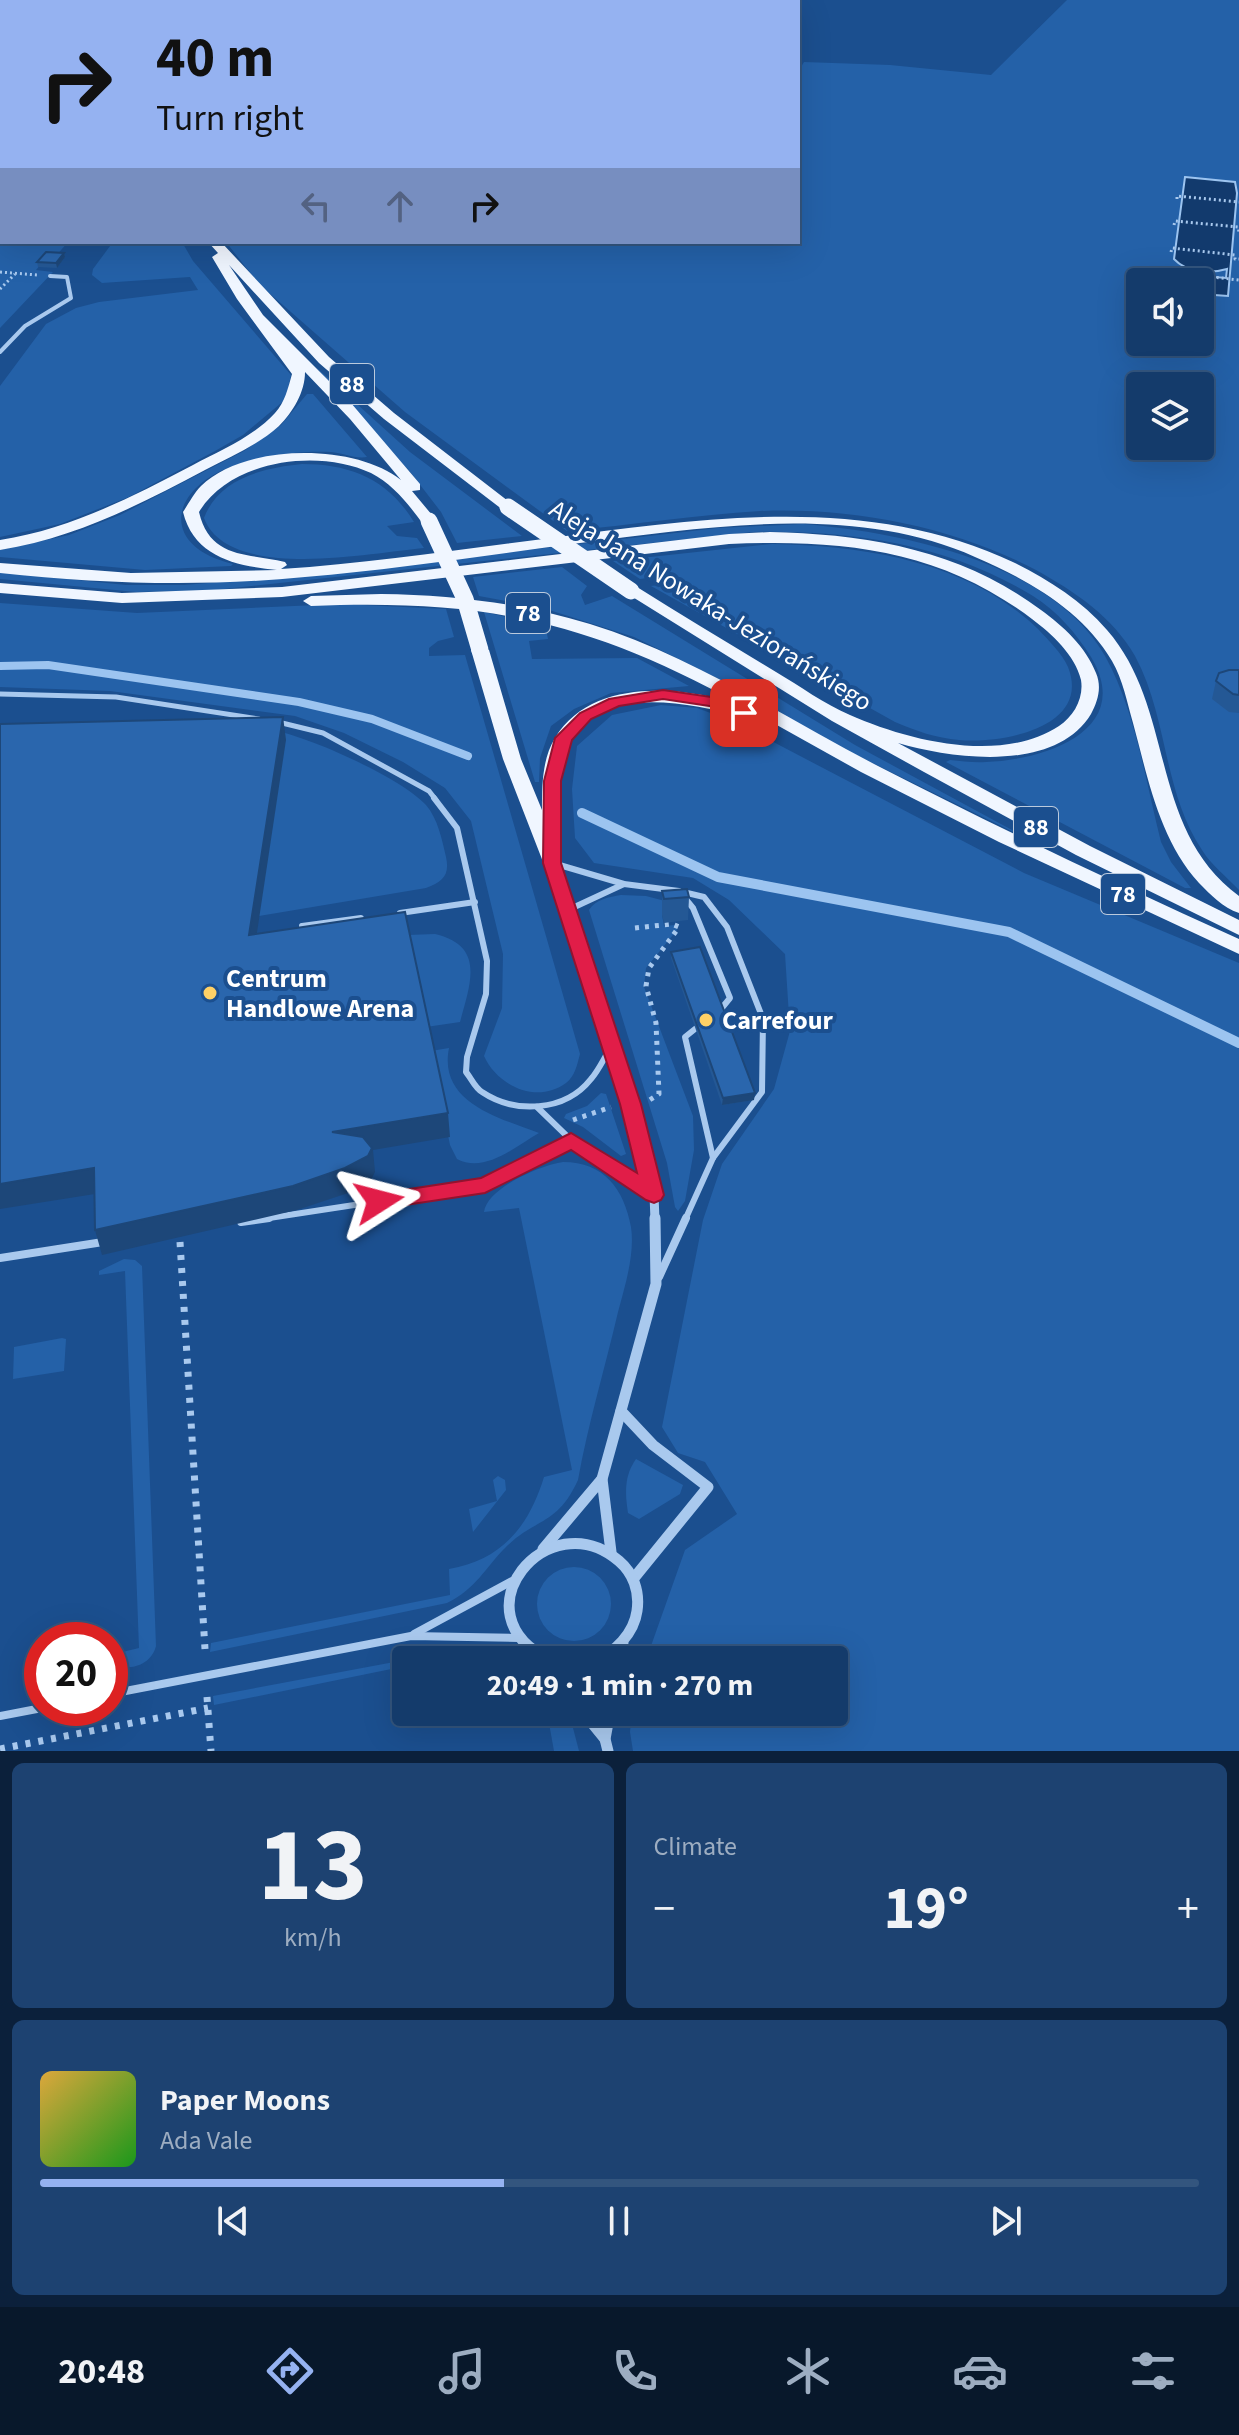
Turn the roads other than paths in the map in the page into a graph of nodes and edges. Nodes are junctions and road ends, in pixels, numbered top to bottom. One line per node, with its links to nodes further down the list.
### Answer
1 (214, 244): 4 (main road)
2 (215, 244): 13 (main road, Aleja Jana Nowaka-Jeziorańskiego / 88, bridge)
3 (50, 276): 5 (lane)
4 (265, 324): 6 (main road); 7 (main road)
5 (0, 352)
6 (429, 521): 8 (main road); 15 (main road, bridge)
7 (0, 545)
8 (430, 556): 9 (main road); 19 (main road)
9 (0, 568)
10 (0, 588): 11 (main road, 78)
11 (156, 599): 13 (main road); 14 (main road, 78)
12 (0, 694): 18 (lane)
13 (838, 717): 24 (main road, Aleja Jana Nowaka-Jeziorańskiego / 88)
14 (868, 767): 15 (main road); 25 (main road, 78)
15 (552, 863): 16 (lane); 20 (street)
16 (624, 884): 17 (lane); 20 (lane)
17 (679, 891): 26 (lane); 31 (lane)
18 (475, 902): 21 (lane); 29 (lane)
19 (1239, 906)
20 (568, 910): 28 (street)
21 (397, 913)
22 (365, 918): 23 (lane)
23 (302, 926)
24 (1239, 928)
25 (1239, 947)
26 (721, 1009)
27 (695, 1029): 31 (lane)
28 (611, 1047): 29 (lane); 32 (street)
29 (537, 1107): 30 (lane)
30 (571, 1140): 32 (lane); 33 (lane)
31 (713, 1158): 36 (lane)
32 (654, 1195): 36 (street)
33 (225, 1225)
34 (110, 1241): 35 (lane)
35 (0, 1258)
36 (656, 1284): 37 (street)
37 (621, 1411): 38 (street); 41 (street)
38 (602, 1479): 39 (street); 40 (street)
39 (542, 1550): 40 (street); 42 (street)
40 (611, 1552): 41 (street)
41 (634, 1578): 45 (street)
42 (512, 1581): 43 (lane); 44 (street)
43 (411, 1636): 44 (lane); 49 (lane)
44 (518, 1638): 46 (street)
45 (623, 1643): 47 (street); 48 (street)
46 (526, 1646)
47 (619, 1646)
48 (622, 1646)
49 (128, 1691)
50 (24, 1711): 51 (lane)
51 (0, 1716)
52 (593, 1726): 53 (street)
53 (606, 1745)

